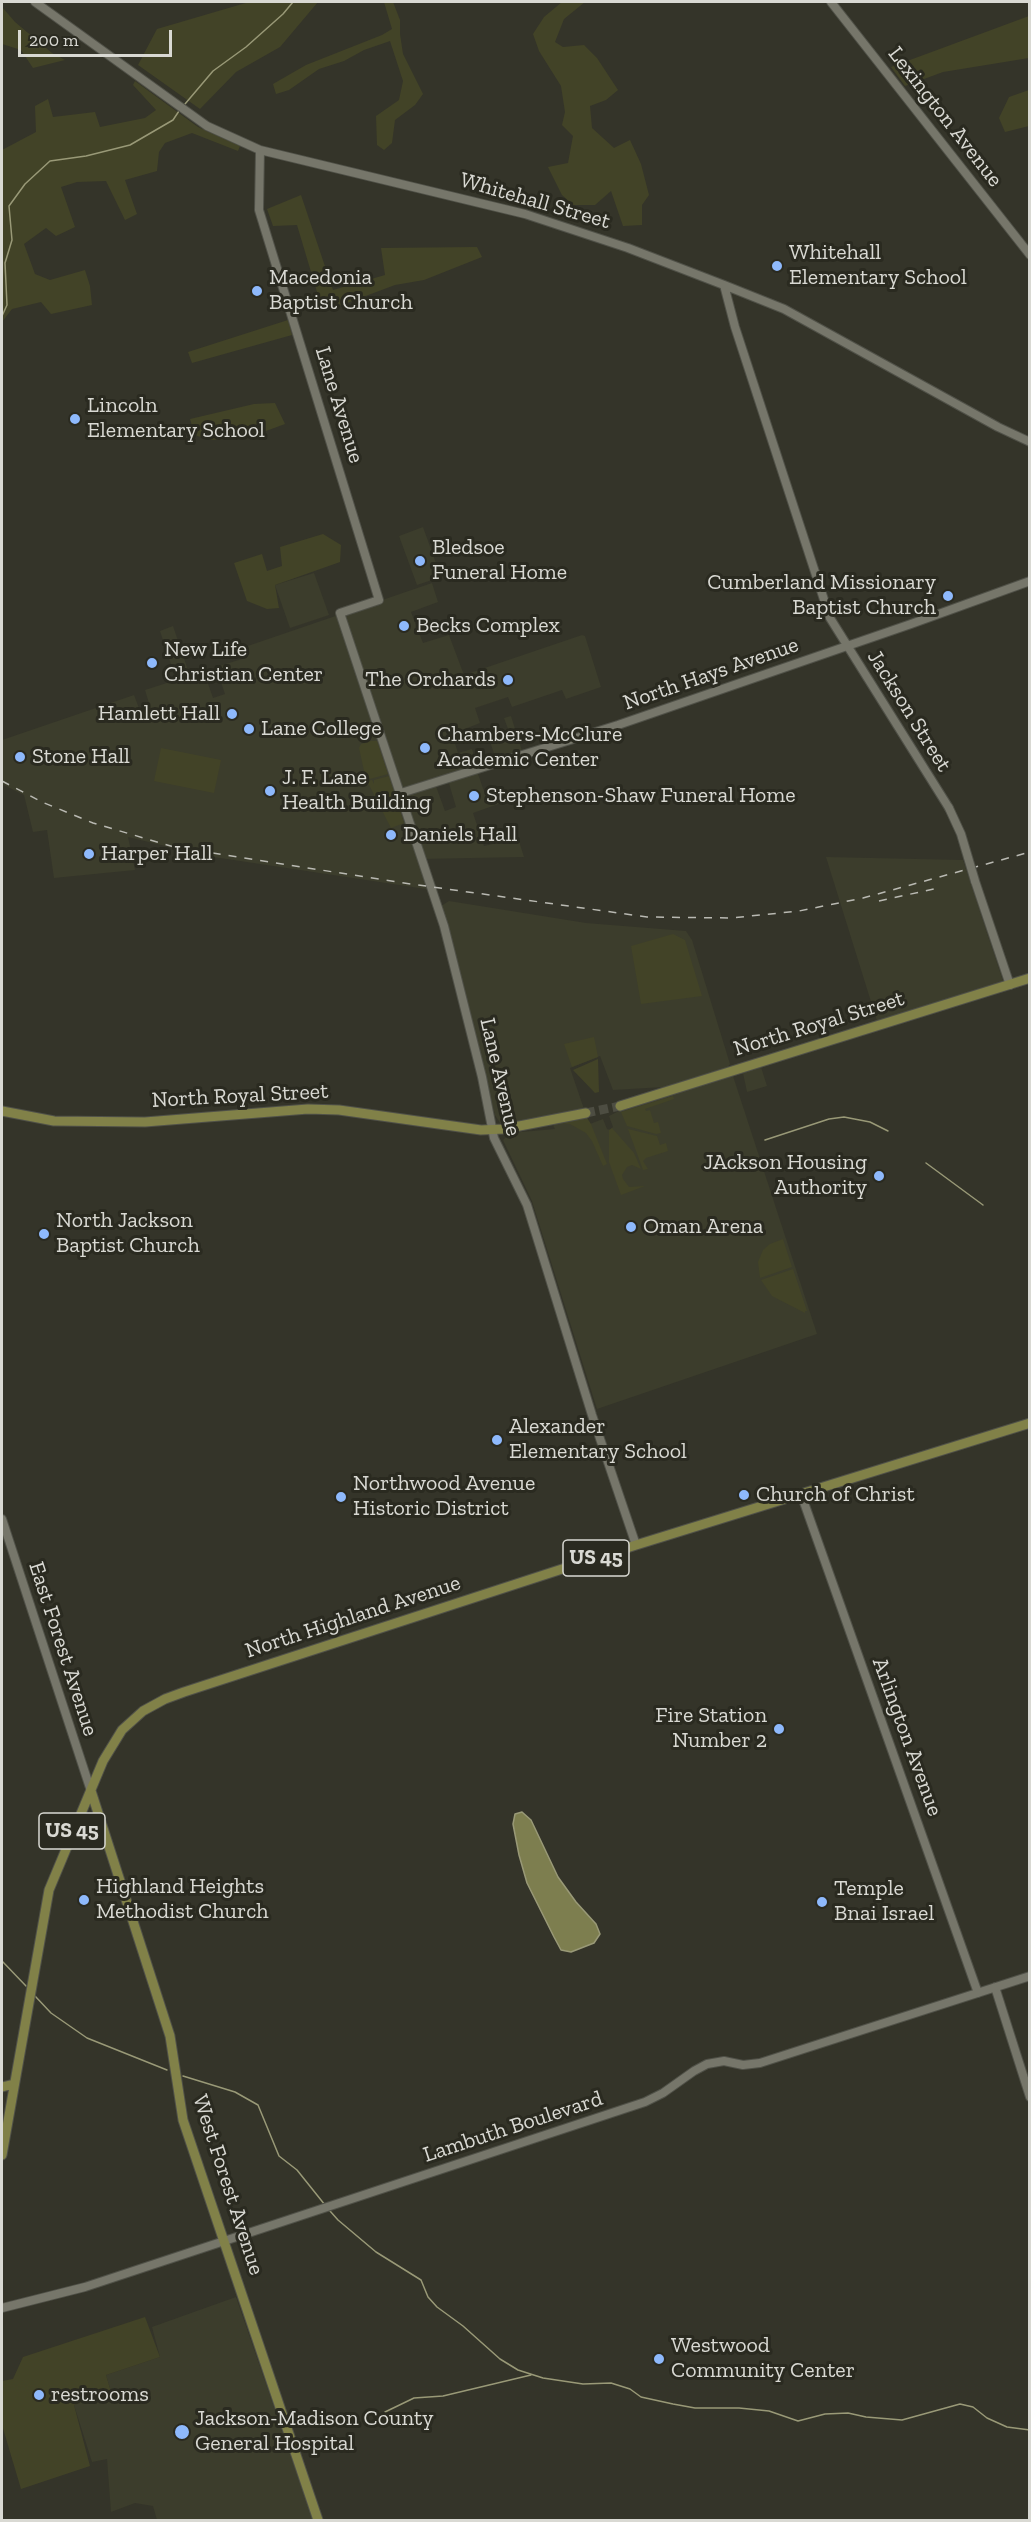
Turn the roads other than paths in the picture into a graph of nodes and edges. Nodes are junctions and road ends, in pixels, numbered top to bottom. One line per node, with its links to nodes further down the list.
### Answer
1 (35, 2): 3 (street, Whitehall Street)
2 (831, 2): 4 (street, Lexington Avenue)
3 (260, 150): 5 (street, Whitehall Street); 9 (street, Lane Avenue)
4 (1029, 255)
5 (724, 285): 6 (street, Whitehall Street); 8 (street, Jackson Street)
6 (1029, 442)
7 (1029, 581): 8 (street, North Hays Avenue)
8 (848, 646): 9 (street, North Hays Avenue); 11 (street, Jackson Street, bridge)
9 (400, 793): 15 (street, Lane Avenue)
10 (1029, 978): 11 (main road, North Royal Street)
11 (1010, 985): 12 (main road, North Royal Street)
12 (620, 1106)
13 (2, 1111): 15 (main road, North Royal Street)
14 (586, 1113): 15 (main road, North Royal Street)
15 (491, 1129): 19 (street, Lane Avenue)
16 (1029, 1423): 17 (main road, North Highland Avenue / US 45)
17 (801, 1494): 19 (main road, North Highland Avenue / US 45); 23 (street, Arlington Avenue)
18 (2, 1519): 20 (street, East Forest Avenue)
19 (636, 1545): 20 (main road, North Highland Avenue / US 45)
20 (91, 1791): 24 (main road, North Highland Avenue / US 45); 28 (main road, West Forest Avenue)
21 (1029, 1976): 22 (street, Lambuth Boulevard)
22 (995, 1987): 23 (street, Lambuth Boulevard); 26 (street)
23 (978, 1993): 28 (street, Lambuth Boulevard)
24 (14, 2084): 25 (main road); 27 (main road, North Highland Avenue / US 45)
25 (2, 2087)
26 (1029, 2097)
27 (2, 2155)
28 (224, 2239): 29 (street, Lambuth Boulevard); 30 (main road, West Forest Avenue)
29 (2, 2308)
30 (318, 2520)

